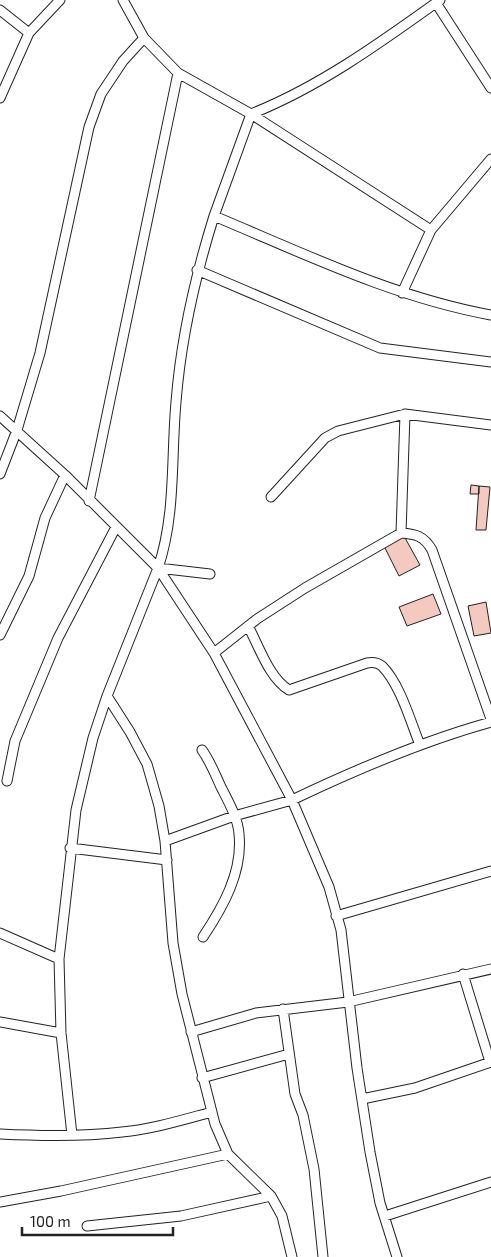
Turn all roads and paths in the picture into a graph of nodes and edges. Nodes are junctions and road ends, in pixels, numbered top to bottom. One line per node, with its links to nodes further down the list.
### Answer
1 (60, 0): 5 (street)
2 (123, 0): 6 (street)
3 (438, 1): 8 (street); 10 (street)
4 (0, 10): 5 (street)
5 (29, 33): 9 (street)
6 (144, 38): 7 (street); 21 (street)
7 (178, 73): 10 (street); 25 (street)
8 (490, 83)
9 (0, 98)
10 (251, 114): 12 (street); 13 (street)
11 (491, 159): 13 (street)
12 (214, 216): 14 (street); 15 (street)
13 (430, 230): 15 (street)
14 (197, 270): 17 (street); 28 (street)
15 (402, 293): 16 (street)
16 (491, 315)
17 (491, 362)
18 (405, 414): 20 (street); 24 (street); 27 (street)
19 (0, 416): 21 (street)
20 (491, 425)
21 (17, 430): 22 (street); 23 (street)
22 (0, 474)
23 (65, 475): 25 (street); 31 (street)
24 (271, 497)
25 (89, 501): 26 (street)
26 (116, 527): 28 (street); 37 (street)
27 (401, 533): 30 (street); 34 (street)
28 (158, 568): 29 (street); 32 (street); 33 (street)
29 (210, 574)
30 (248, 626): 32 (street); 35 (street)
31 (0, 635)
32 (214, 653): 38 (street)
33 (108, 696): 40 (street); 41 (street)
34 (491, 721): 35 (street)
35 (420, 745): 38 (street)
36 (202, 750): 39 (street)
37 (7, 781)
38 (292, 800): 39 (street); 44 (street)
39 (234, 816): 40 (street); 46 (street)
40 (165, 841): 42 (street)
41 (70, 848): 42 (street); 47 (street)
42 (167, 860): 53 (street)
43 (491, 871): 44 (street)
44 (336, 916): 50 (street)
45 (0, 933): 47 (street)
46 (203, 937)
47 (59, 959): 54 (street)
48 (491, 969): 49 (street)
49 (463, 974): 50 (street); 56 (street)
50 (348, 1002): 51 (street); 58 (street)
51 (283, 1010): 53 (street); 55 (street)
52 (0, 1022): 54 (street)
53 (191, 1032): 57 (street)
54 (61, 1033): 61 (street)
55 (289, 1054): 57 (street); 69 (street)
56 (491, 1062): 58 (street)
57 (202, 1078): 59 (street)
58 (362, 1098): 66 (street)
59 (212, 1112): 61 (street); 62 (street)
60 (0, 1134): 61 (street)
61 (72, 1135)
62 (228, 1154): 64 (street); 65 (street)
63 (491, 1182): 66 (street)
64 (271, 1196): 67 (street); 68 (street)
65 (0, 1202)
66 (384, 1216): 70 (street)
67 (87, 1226)
68 (292, 1257)
69 (324, 1257)
70 (397, 1257)

